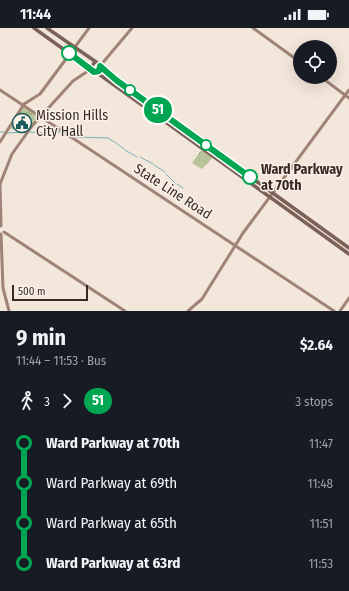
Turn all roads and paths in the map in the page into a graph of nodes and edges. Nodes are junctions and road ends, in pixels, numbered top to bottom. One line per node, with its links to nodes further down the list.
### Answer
1 (34, 28): 7 (main road)
2 (47, 28): 6 (main road)
3 (89, 28): 6 (main road)
4 (132, 28): 9 (main road)
5 (253, 28): 8 (main road)
6 (74, 48): 7 (main road); 10 (main road)
7 (70, 54): 12 (main road); 19 (main road)
8 (293, 57)
9 (107, 58): 10 (main road); 11 (main road)
10 (96, 62): 11 (main road); 12 (main road)
11 (100, 66): 13 (main road); 22 (main road)
12 (91, 69): 13 (main road); 20 (main road)
13 (96, 72): 23 (main road)
14 (330, 84): 17 (main road)
15 (0, 90): 19 (main road, State Line Road)
16 (349, 90): 17 (main road)
17 (345, 95): 18 (main road); 22 (main road)
18 (349, 98)
19 (23, 106): 20 (main road, State Line Road); 21 (main road)
20 (41, 118): 24 (main road); 26 (main road, State Line Road)
21 (0, 142)
22 (273, 193): 23 (main road); 27 (main road)
23 (270, 197): 26 (main road); 28 (main road)
24 (1, 227): 25 (main road)
25 (2, 233): 31 (main road); 32 (main road)
26 (236, 246): 30 (main road, State Line Road); 33 (main road)
27 (349, 248)
28 (349, 254)
29 (349, 298): 34 (main road)
30 (332, 310)
31 (9, 311)
32 (125, 311)
33 (188, 311)
34 (340, 311)

